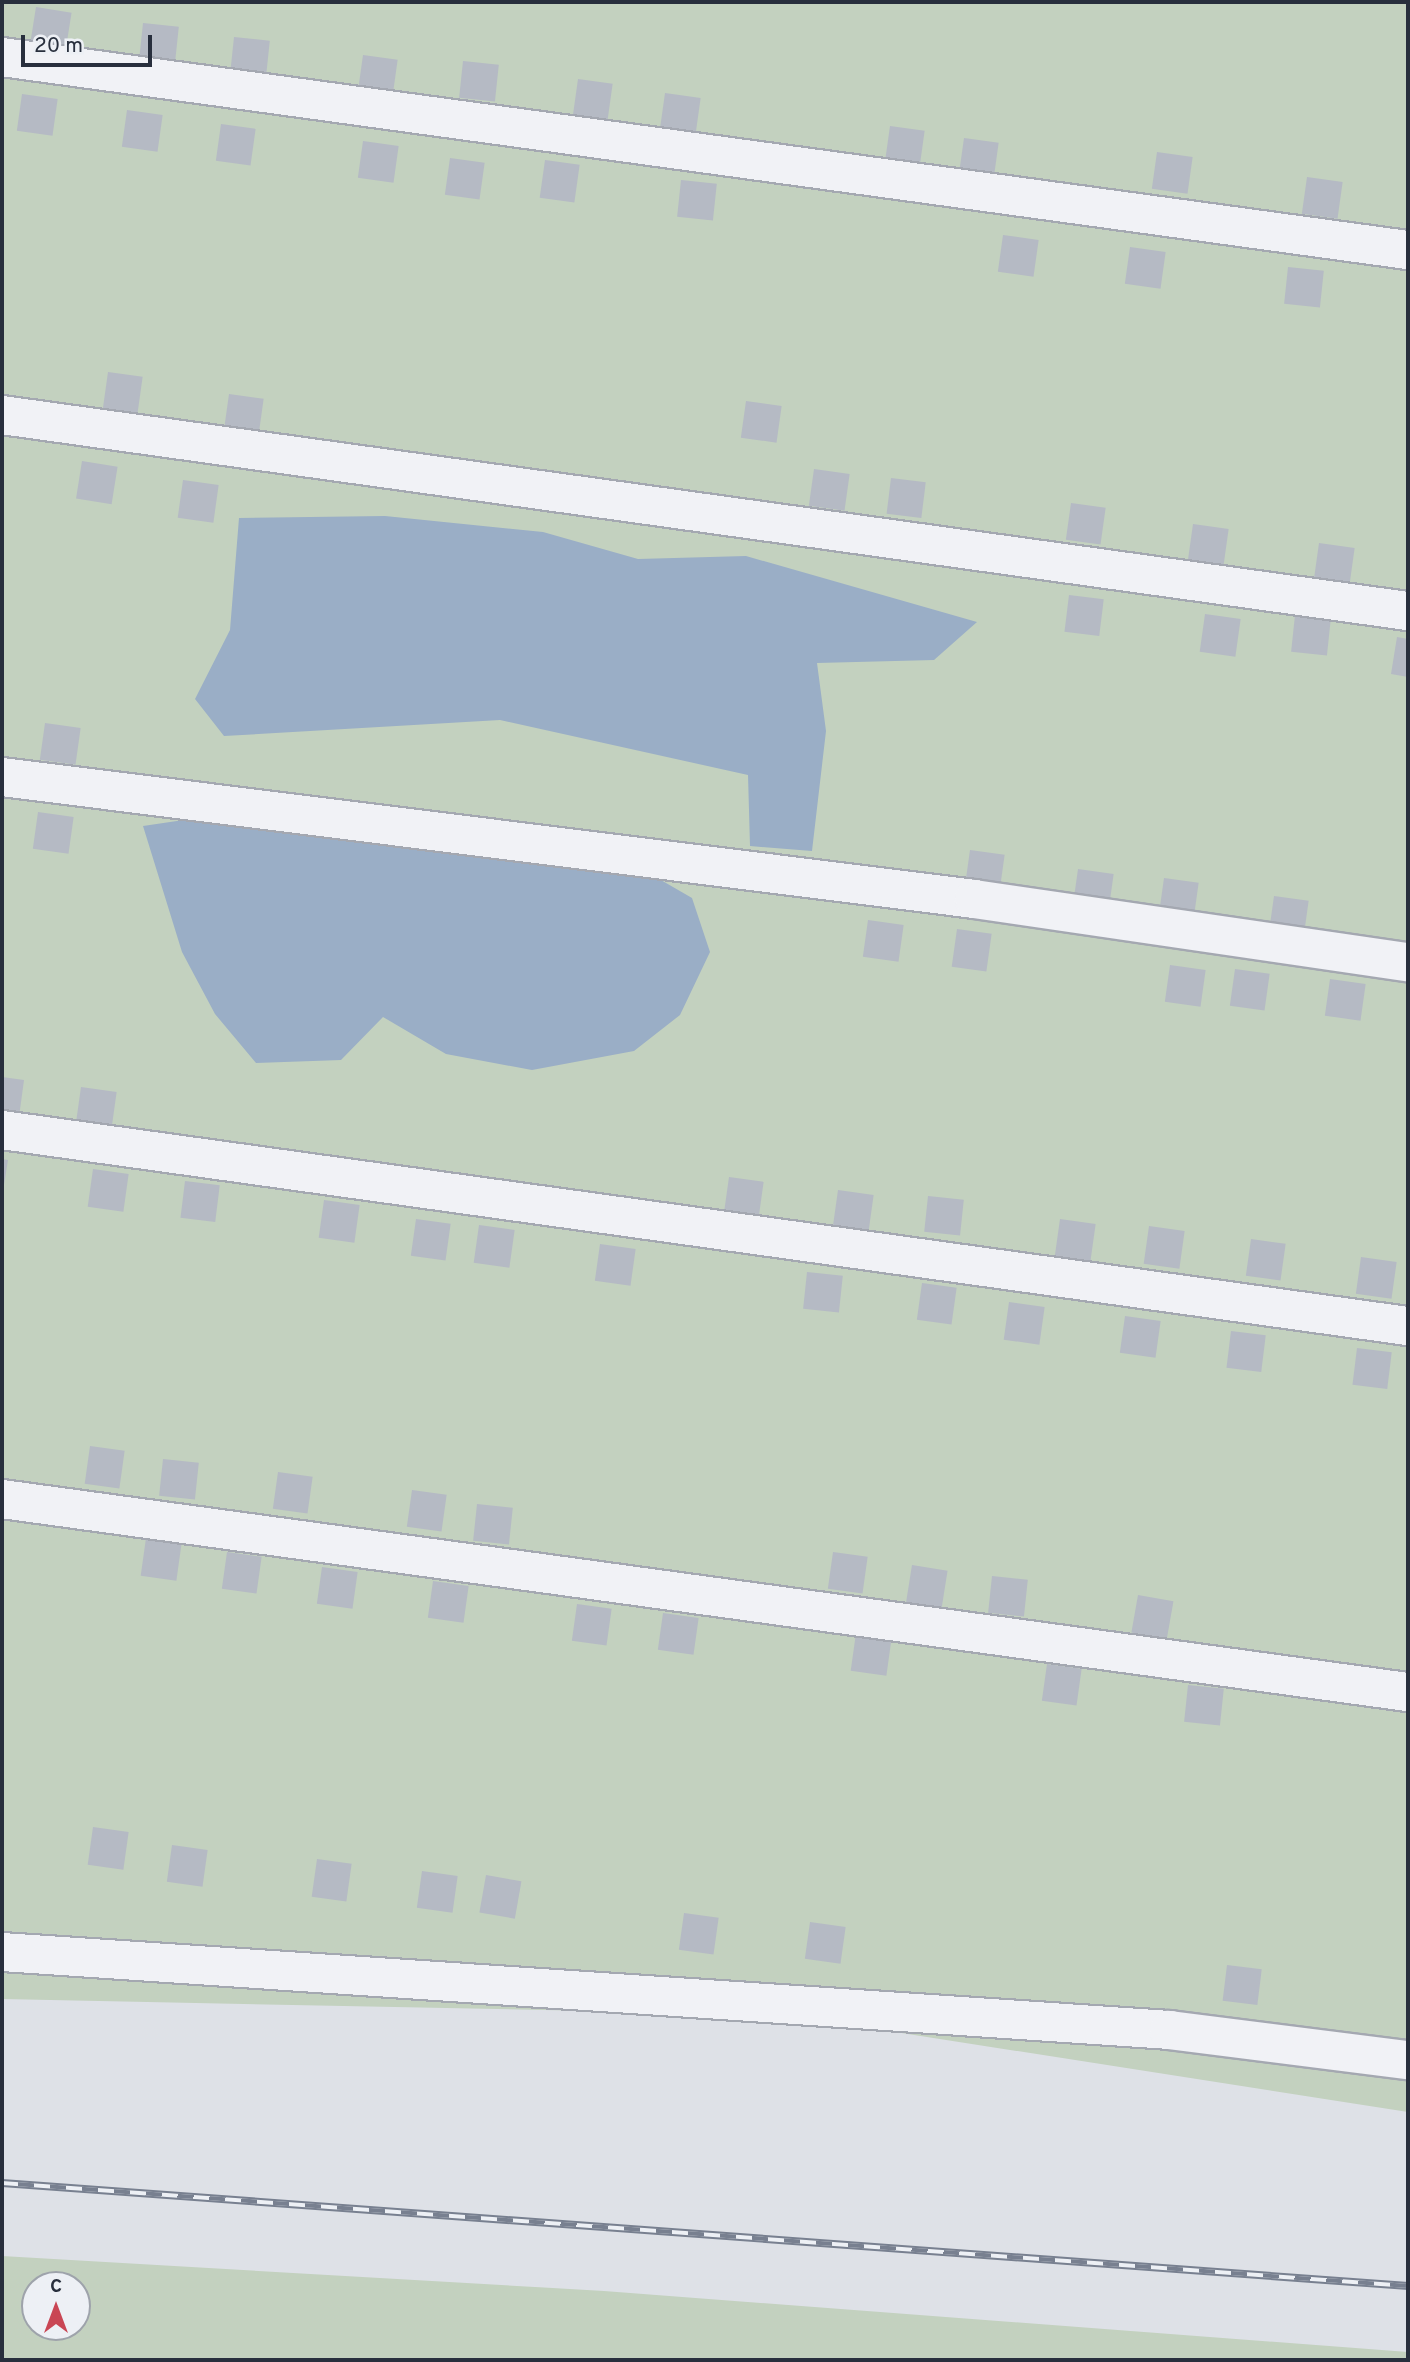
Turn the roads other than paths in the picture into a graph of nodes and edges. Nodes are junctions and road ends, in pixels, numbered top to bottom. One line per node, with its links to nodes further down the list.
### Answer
1 (2, 57): 2 (lane)
2 (1408, 250)
3 (2, 415): 4 (lane)
4 (1408, 611)
5 (2, 777): 6 (lane)
6 (1408, 962)
7 (2, 1130): 8 (lane)
8 (1408, 1326)
9 (2, 1499): 10 (lane)
10 (1408, 1692)
11 (2, 1952): 12 (lane)
12 (1408, 2060)

